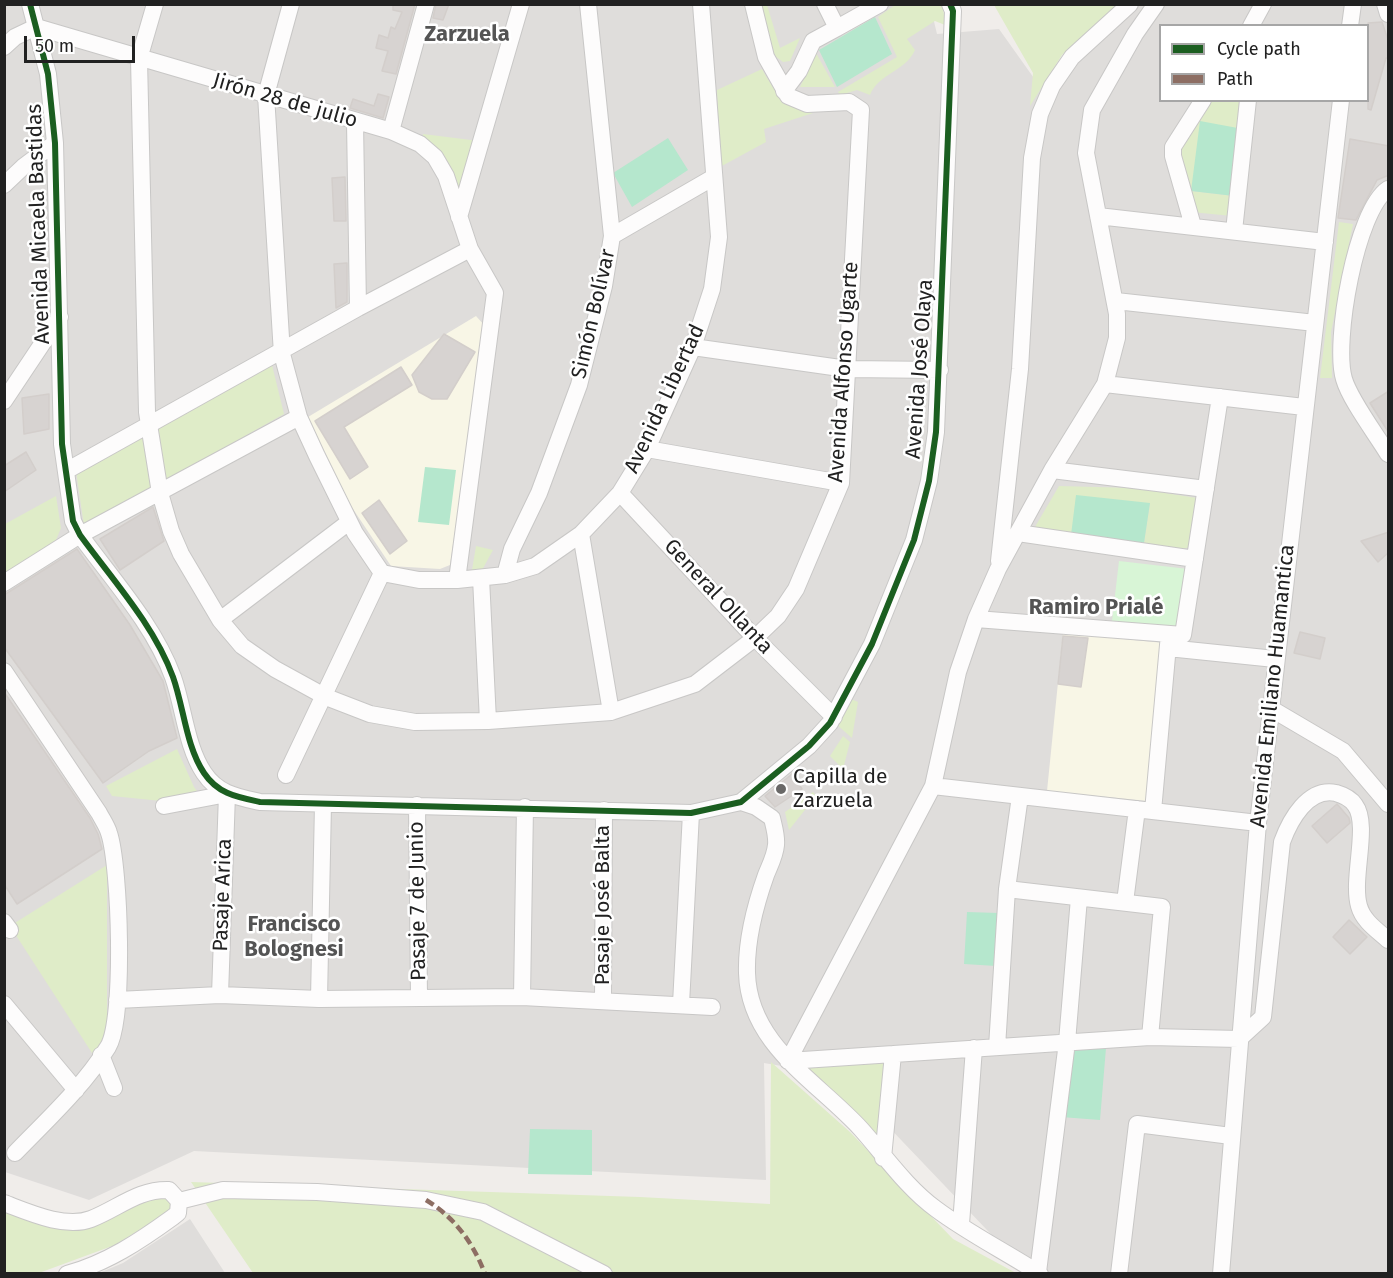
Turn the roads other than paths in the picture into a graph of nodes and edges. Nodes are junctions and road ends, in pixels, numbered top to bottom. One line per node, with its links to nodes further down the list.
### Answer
1 (30, 4): 20 (street, Avenida Micaela Bastidas)
2 (155, 4): 23 (street, Avenida Alfonso Ugarte)
3 (291, 4): 25 (street)
4 (426, 4): 30 (street)
5 (521, 4): 36 (street)
6 (588, 4): 39 (street, Simón Bolívar)
7 (701, 4): 32 (street, Avenida Libertad)
8 (753, 4): 24 (street)
9 (825, 4): 21 (street)
10 (880, 4): 21 (street)
11 (950, 4): 49 (street, Avenida José Olaya)
12 (1130, 4): 69 (street)
13 (1156, 4): 35 (street)
14 (1263, 4): 18 (street)
15 (1353, 4): 19 (street)
16 (1385, 4): 17 (street)
17 (1389, 14)
18 (1252, 24)
19 (1350, 24)
20 (36, 27): 22 (street); 23 (street, Jirón 28 de julio); 31 (street, Avenida Micaela Bastidas)
21 (837, 28): 24 (street)
22 (4, 47)
23 (139, 59): 25 (street, Jirón 28 de julio); 55 (street, Avenida Alfonso Ugarte)
24 (784, 91): 48 (street, Avenida Alfonso Ugarte)
25 (266, 95): 29 (street, Jirón 28 de julio); 47 (street)
26 (1202, 102): 37 (street)
27 (1248, 102): 38 (street)
28 (1341, 102): 40 (street, Avenida Emiliano Huamantica)
29 (355, 122): 30 (street, Jirón 28 de julio); 43 (street)
30 (391, 131): 36 (street, Jirón 28 de julio)
31 (55, 143): 33 (street); 44 (street, Avenida Micaela Bastidas)
32 (714, 177): 39 (street); 46 (street, Avenida Libertad)
33 (4, 185)
34 (1389, 189): 57 (street)
35 (1098, 216): 37 (street); 42 (street)
36 (459, 218): 41 (street, Jirón 28 de julio)
37 (1193, 226): 38 (street)
38 (1234, 231): 40 (street)
39 (612, 236): 71 (street, Simón Bolívar)
40 (1325, 242): 45 (street, Avenida Emiliano Huamantica)
41 (470, 249): 43 (street); 73 (street, Jirón 28 de julio)
42 (1116, 301): 45 (street); 50 (street)
43 (358, 308): 47 (street)
44 (60, 317): 52 (street); 59 (street, Avenida Micaela Bastidas)
45 (1315, 323): 53 (street, Avenida Emiliano Huamantica)
46 (693, 347): 48 (street); 56 (street, Avenida Libertad)
47 (282, 351): 54 (street); 55 (street)
48 (847, 369): 49 (street); 60 (street, Avenida Alfonso Ugarte)
49 (940, 370): 84 (street, Avenida José Olaya)
50 (1105, 384): 51 (street); 58 (street)
51 (1220, 397): 53 (street); 61 (street)
52 (4, 401)
53 (1304, 407): 79 (street, Avenida Emiliano Huamantica)
54 (299, 417): 62 (street); 64 (street)
55 (149, 425): 59 (street); 62 (street, Avenida Alfonso Ugarte)
56 (647, 449): 60 (street); 63 (street, Avenida Libertad)
57 (1389, 454)
58 (1052, 470): 61 (street); 65 (street)
59 (66, 471): 67 (street, Avenida Micaela Bastidas)
60 (841, 483): 77 (street, Avenida Alfonso Ugarte)
61 (1206, 489): 68 (street)
62 (160, 493): 67 (street); 76 (street, Avenida Alfonso Ugarte)
63 (620, 493): 66 (street, Avenida Libertad); 77 (street, General Ollanta)
64 (349, 522): 70 (street); 76 (street)
65 (1018, 533): 68 (street); 69 (street)
66 (581, 534): 71 (street, Avenida Libertad); 83 (street)
67 (80, 535): 74 (street); 88 (street, Avenida Micaela Bastidas)
68 (1194, 559): 78 (street)
69 (998, 569): 75 (street)
70 (382, 573): 73 (street, Avenida Libertad); 81 (street)
71 (505, 575): 72 (street, Avenida Libertad)
72 (481, 578): 73 (street, Avenida Libertad); 85 (street)
73 (457, 580)
74 (4, 583)
75 (976, 619): 78 (street); 87 (street)
76 (220, 620): 81 (street, Avenida Alfonso Ugarte)
77 (755, 638): 83 (street, Avenida Alfonso Ugarte); 84 (street, General Ollanta)
78 (1173, 639): 79 (street); 97 (street)
79 (1275, 659): 82 (street, Avenida Emiliano Huamantica)
80 (4, 671): 108 (street)
81 (326, 697): 85 (street, Avenida Alfonso Ugarte); 86 (street)
82 (1270, 708): 92 (street); 99 (street, Avenida Emiliano Huamantica)
83 (611, 712): 85 (street, Avenida Alfonso Ugarte)
84 (834, 717): 90 (street, Avenida José Olaya)
85 (488, 721)
86 (286, 775)
87 (933, 786): 89 (street); 120 (street)
88 (227, 794): 91 (street); 94 (street); 104 (street, Pasaje Arica)
89 (1020, 796): 97 (street); 100 (street)
90 (741, 802): 98 (street); 120 (street)
91 (323, 804): 93 (street); 107 (street)
92 (1389, 804)
93 (417, 805): 95 (street); 106 (street, Pasaje 7 de Junio)
94 (164, 806)
95 (525, 807): 96 (street); 105 (street)
96 (604, 810): 98 (street); 109 (street, Pasaje José Balta)
97 (1145, 810): 99 (street); 102 (street)
98 (691, 813): 111 (street)
99 (1258, 823): 114 (street, Avenida Emiliano Huamantica)
100 (1007, 889): 101 (street); 116 (street)
101 (1079, 898): 102 (street); 115 (street)
102 (1125, 902): 113 (street)
103 (1389, 940): 114 (street)
104 (220, 996): 107 (street); 108 (street)
105 (522, 997): 106 (street); 109 (street)
106 (419, 998): 107 (street)
107 (319, 999)
108 (117, 1000): 119 (street)
109 (603, 1000): 111 (street)
110 (4, 1004): 122 (street)
111 (681, 1004): 112 (street)
112 (712, 1007)
113 (1150, 1037): 114 (street); 115 (street)
114 (1239, 1039): 123 (street, Avenida Emiliano Huamantica)
115 (1067, 1042): 116 (street); 129 (street)
116 (997, 1047): 117 (street)
117 (974, 1048): 118 (street); 128 (street)
118 (893, 1054): 120 (street); 125 (street)
119 (101, 1055): 121 (street); 122 (street)
120 (788, 1061): 125 (street)
121 (114, 1088)
122 (76, 1090): 124 (street)
123 (1230, 1136): 132 (street); 133 (street, Avenida Emiliano Huamantica)
124 (15, 1153)
125 (884, 1158): 128 (street)
126 (179, 1201): 127 (street); 130 (street); 131 (street)
127 (4, 1203)
128 (961, 1224): 129 (street)
129 (1039, 1273)
130 (67, 1274)
131 (604, 1274)
132 (1119, 1274)
133 (1221, 1274)

